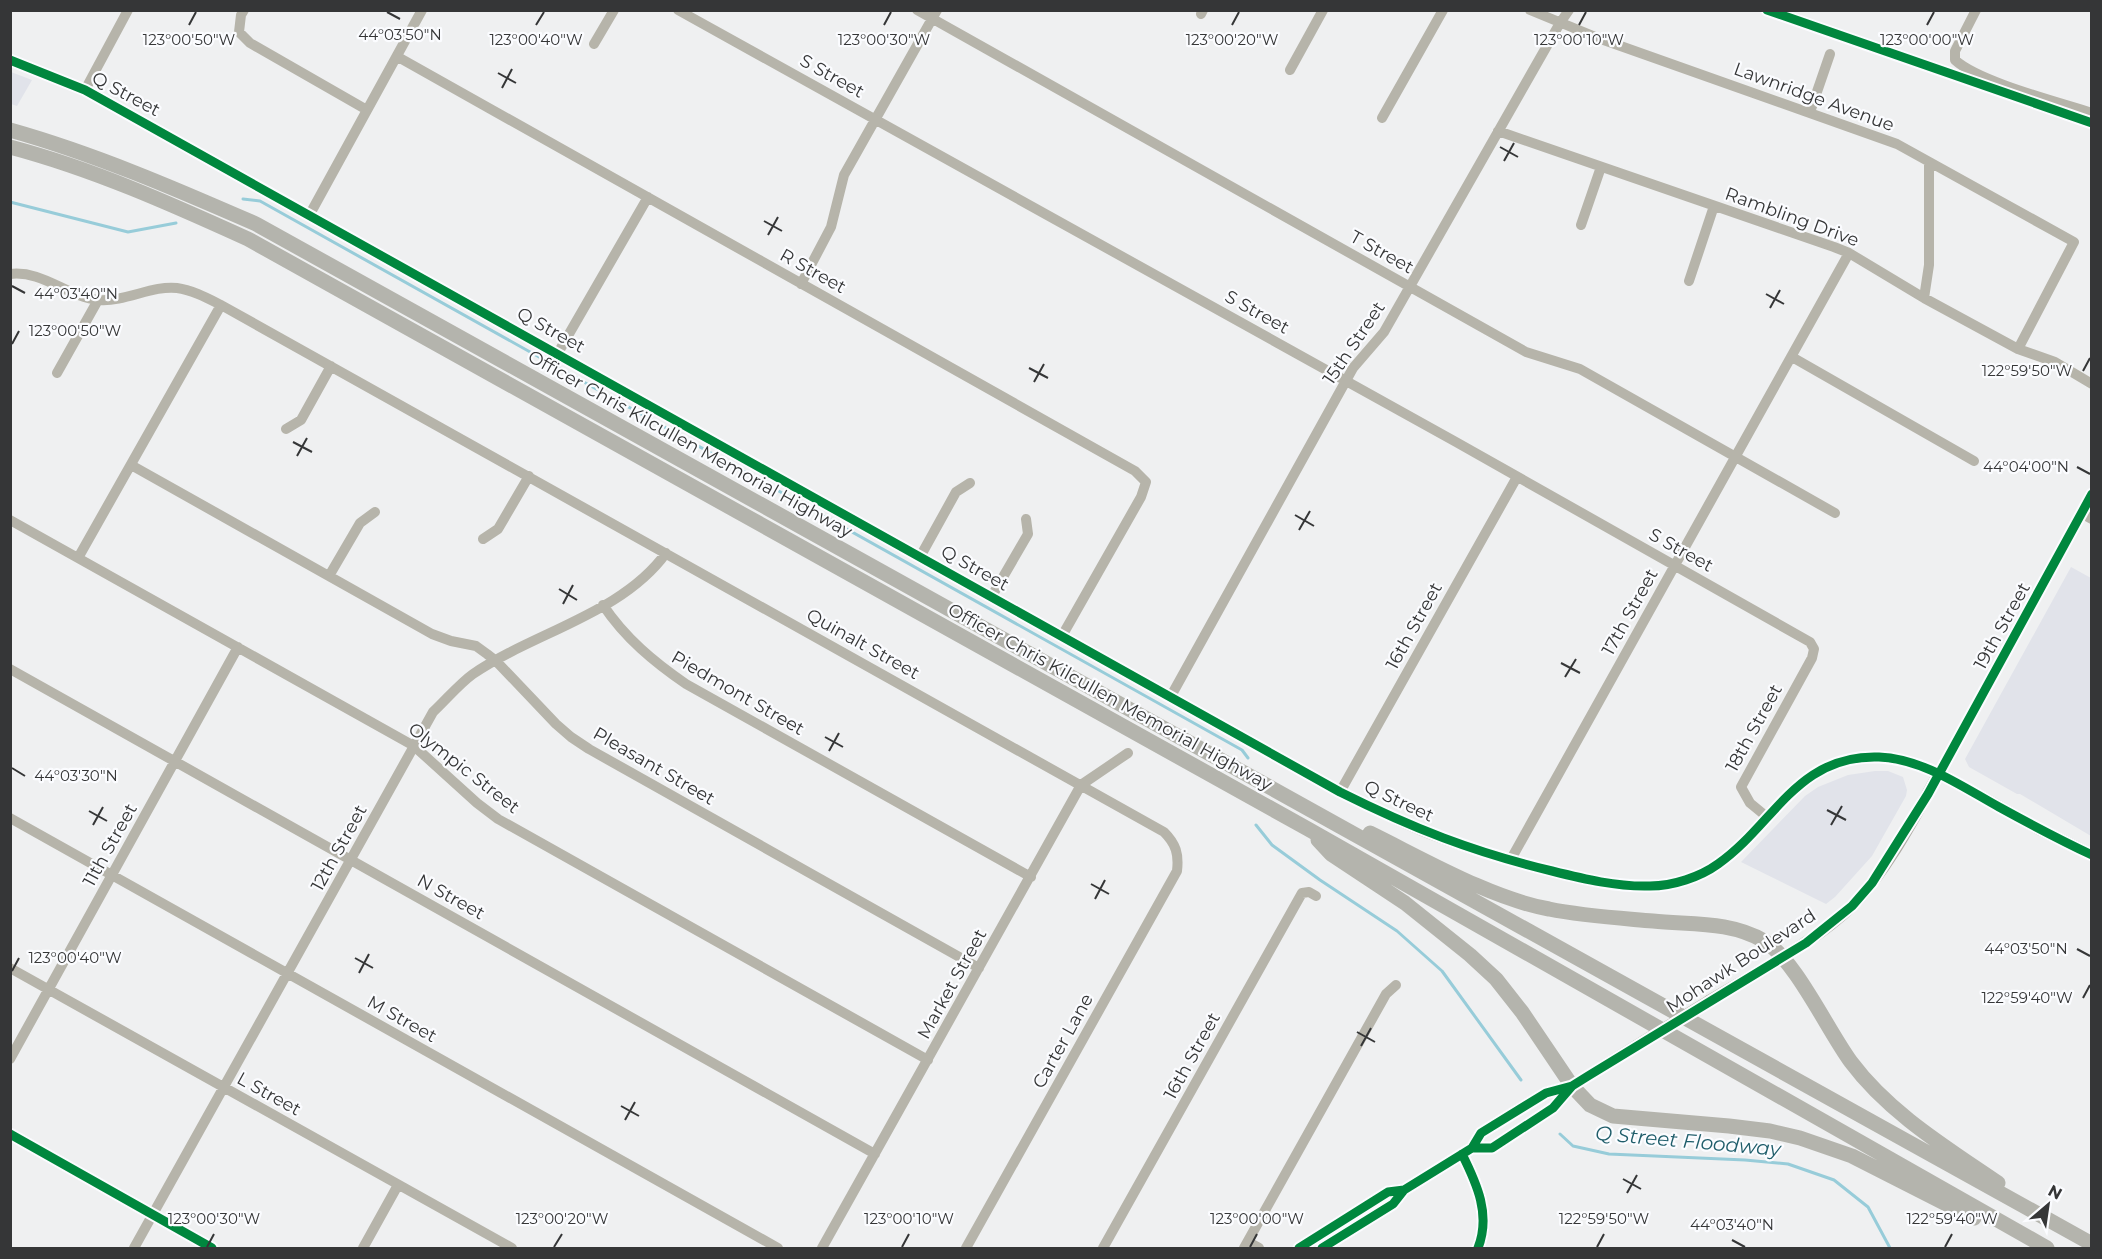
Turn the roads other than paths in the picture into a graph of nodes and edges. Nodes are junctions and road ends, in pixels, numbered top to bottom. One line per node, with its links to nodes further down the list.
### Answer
1 (128, 10): 19 (street)
2 (244, 10): 20 (street)
3 (422, 10): 16 (street)
4 (614, 10): 14 (street)
5 (678, 10): 24 (street, S Street)
6 (917, 10): 12 (street, T Street)
7 (1323, 10): 18 (street)
8 (1443, 10): 23 (street)
9 (1530, 10): 13 (street, Lawnridge Avenue)
10 (1569, 10): 13 (street, 15th Street)
11 (1976, 10): 22 (street)
12 (935, 15): 24 (street); 38 (street, T Street)
13 (1560, 22): 21 (street, Lawnridge Avenue); 26 (street, 15th Street)
14 (594, 44)
15 (1830, 54): 21 (street)
16 (398, 57): 20 (street); 30 (street, R Street)
17 (10, 60): 19 (street, Q Street)
18 (1290, 70)
19 (85, 90): 32 (street, Q Street)
20 (367, 110): 32 (street)
21 (1810, 112): 28 (street, Lawnridge Avenue)
22 (2091, 113)
23 (1382, 118)
24 (877, 119): 37 (street); 47 (street, S Street)
25 (10, 130): 85 (highway, Officer Chris Kilcullen Memorial Highway)
26 (1498, 131): 29 (street, Rambling Drive); 38 (street, 15th Street)
27 (10, 147): 86 (highway, Officer Chris Kilcullen Memorial Highway)
28 (1929, 162): 39 (street); 42 (street, Lawnridge Avenue)
29 (1601, 167): 31 (street, Rambling Drive); 33 (street)
30 (648, 197): 37 (street, R Street); 43 (street)
31 (1714, 206): 34 (street, Rambling Drive); 36 (street)
32 (310, 214): 43 (street, Q Street)
33 (1581, 225)
34 (1849, 253): 39 (street, Rambling Drive); 44 (street, 17th Street)
35 (10, 274): 40 (street, Quinalt Street)
36 (1689, 281)
37 (801, 284): 71 (street, R Street)
38 (1410, 287): 47 (street, 15th Street); 50 (street, T Street)
39 (1924, 298): 42 (street, Rambling Drive)
40 (98, 300): 41 (street, Quinalt Street); 46 (street)
41 (221, 305): 45 (street, Quinalt Street); 52 (street)
42 (2018, 349): 48 (street, Rambling Drive)
43 (558, 353): 65 (street, Q Street)
44 (1792, 357): 50 (street, 17th Street); 51 (street)
45 (331, 366): 49 (street); 53 (street, Quinalt Street)
46 (57, 373)
47 (1346, 381): 54 (street, S Street); 76 (street, 15th Street)
48 (2091, 384)
49 (286, 429)
50 (1735, 457): 58 (street, T Street); 67 (street, 17th Street)
51 (1974, 461)
52 (131, 465): 66 (street); 68 (street, Pleasant Street)
53 (528, 476): 63 (street); 64 (street, Quinalt Street)
54 (1517, 477): 67 (street, S Street); 82 (street, 16th Street)
55 (970, 483): 65 (street, Q Street)
56 (2091, 494): 59 (street, 19th Street)
57 (375, 512): 68 (street)
58 (1835, 513)
59 (2081, 513): 61 (street); 80 (street, 19th Street)
60 (1026, 519): 69 (street, Q Street)
61 (2091, 519)
62 (10, 520): 66 (street, Olympic Street)
63 (483, 539)
64 (666, 553): 70 (street, 12th Street); 81 (street, Quinalt Street)
65 (920, 557): 69 (street, Q Street)
66 (78, 558): 72 (street, Olympic Street)
67 (1675, 565): 73 (street, S Street); 90 (street, 17th Street)
68 (330, 576): 74 (street, Pleasant Street)
69 (992, 596): 71 (street, Q Street)
70 (603, 605): 74 (street, 12th Street); 92 (street, Piedmont Street)
71 (1062, 636): 76 (street, Q Street)
72 (238, 648): 77 (street, Olympic Street); 79 (street, 11th Street)
73 (1814, 649): 84 (street, 18th Street)
74 (496, 661): 77 (street, 12th Street); 96 (street, Pleasant Street)
75 (10, 669): 79 (street, N Street)
76 (1171, 696): 82 (street, Q Street)
77 (414, 746): 89 (street, 12th Street); 101 (street, Olympic Street)
78 (1128, 753): 81 (street, Market Street)
79 (175, 761): 89 (street, N Street); 91 (street, 11th Street)
80 (1939, 774): 84 (street, Q Street); 88 (main road); 94 (main road, Mohawk Boulevard)
81 (1081, 785): 87 (street, Quinalt Street); 92 (street, Market Street)
82 (1340, 792): 90 (street, Q Street)
83 (10, 818): 91 (street, M Street)
84 (1767, 818): 90 (street, Q Street)
85 (1329, 821): 94 (highway); 110 (highway, Officer Chris Kilcullen Memorial Highway)
86 (1308, 829): 102 (highway); 125 (highway, Officer Chris Kilcullen Memorial Highway)
87 (1176, 847): 118 (street, Carter Lane)
88 (2091, 855)
89 (351, 860): 97 (street, 12th Street); 106 (street, N Street)
90 (1510, 861)
91 (112, 875): 97 (street, M Street); 99 (street, 11th Street)
92 (1031, 877): 96 (street, Market Street)
93 (1316, 896): 119 (street, 16th Street)
94 (1783, 956): 102 (main road, Mohawk Boulevard, bridge); 110 (highway)
95 (10, 968): 99 (street, L Street)
96 (979, 968): 101 (street, Market Street)
97 (288, 974): 103 (street, 12th Street); 116 (street, M Street)
98 (1396, 985): 111 (street)
99 (48, 989): 100 (street, 11th Street); 103 (street, L Street)
100 (10, 1059)
101 (928, 1060): 106 (street, Market Street)
102 (1572, 1086): 105 (main road, Mohawk Boulevard); 105 (main road, Mohawk Boulevard); 124 (highway)
103 (224, 1087): 107 (street, L Street); 109 (street, 12th Street)
104 (10, 1134): 109 (main road)
105 (1467, 1151): 108 (main road, Mohawk Boulevard); 123 (main road)
106 (875, 1154): 117 (street, Market Street)
107 (398, 1185): 114 (street); 115 (street, L Street)
108 (1404, 1190): 121 (main road, Mohawk Boulevard); 122 (main road, Mohawk Boulevard)
109 (152, 1215): 112 (street, 12th Street); 113 (main road)
110 (2087, 1242)
111 (1246, 1245): 120 (street)
112 (134, 1248)
113 (212, 1248)
114 (363, 1248)
115 (512, 1248)
116 (778, 1248)
117 (822, 1248)
118 (966, 1248)
119 (1103, 1248)
120 (1259, 1248)
121 (1299, 1248)
122 (1322, 1248)
123 (1478, 1248)
124 (2035, 1248)
125 (2047, 1248)

